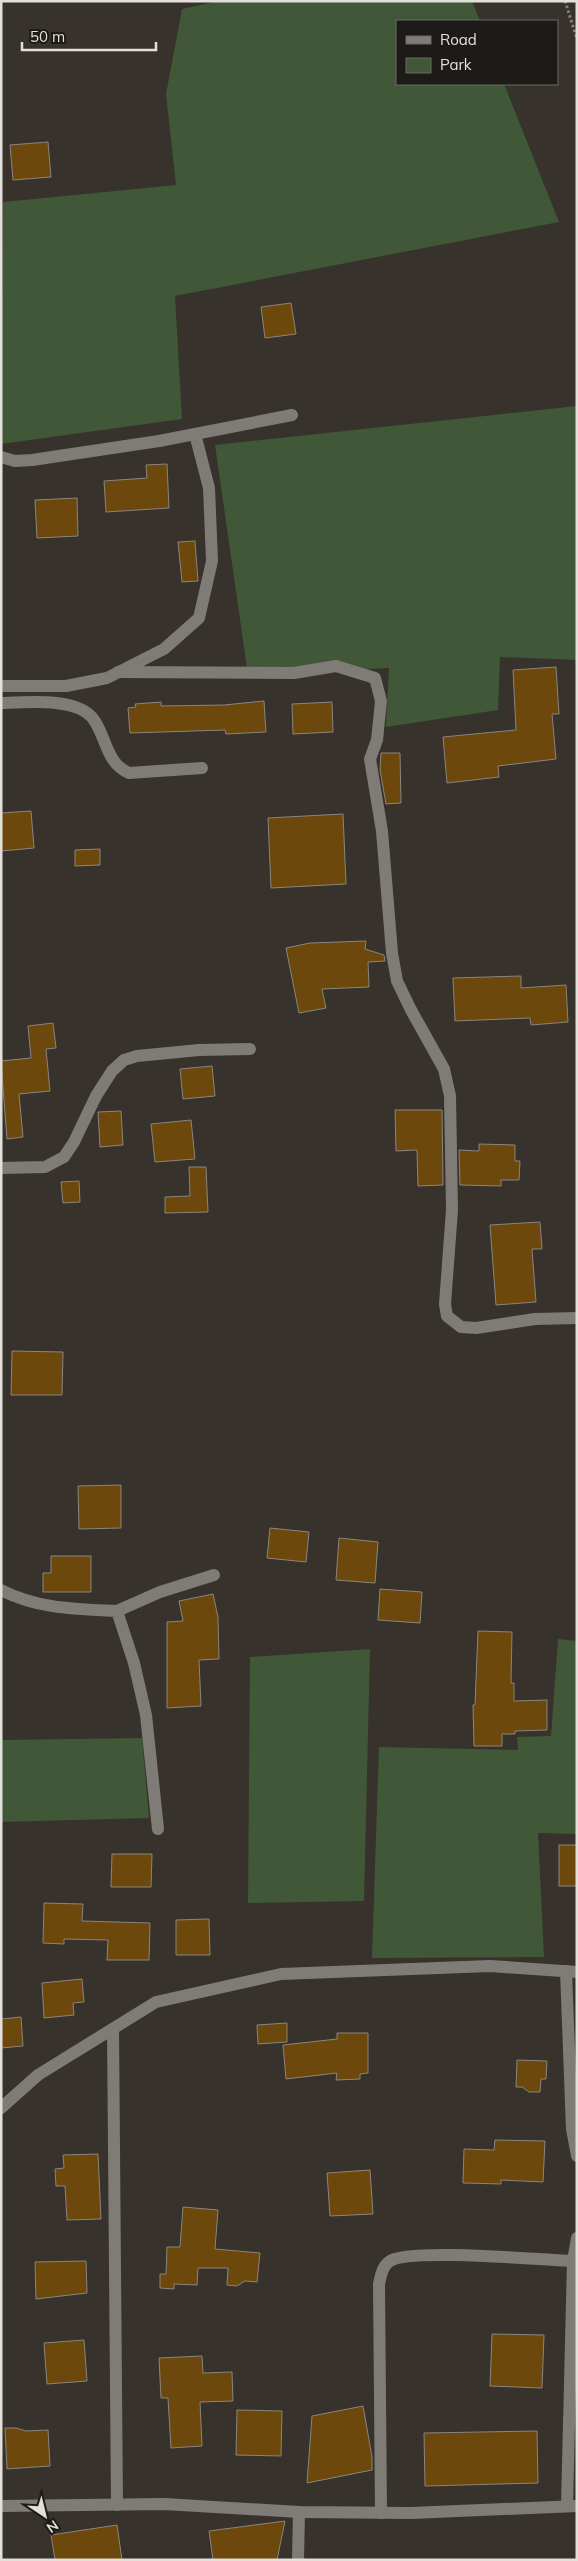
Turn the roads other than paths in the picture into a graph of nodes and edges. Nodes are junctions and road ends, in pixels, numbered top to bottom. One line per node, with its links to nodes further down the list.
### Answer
1 (292, 415): 2 (street)
2 (195, 434): 3 (street); 4 (street)
3 (1, 457)
4 (118, 672): 5 (street); 11 (street)
5 (1, 686)
6 (1, 693): 7 (street)
7 (1, 703): 8 (street)
8 (202, 768)
9 (250, 1050): 10 (street)
10 (1, 1168)
11 (577, 1318)
12 (214, 1575): 14 (street)
13 (1, 1590): 14 (street)
14 (117, 1611): 15 (street)
15 (158, 1829)
16 (571, 1972): 17 (street); 19 (street)
17 (113, 2029): 18 (street); 22 (street)
18 (1, 2108)
19 (577, 2156)
20 (577, 2238): 21 (street)
21 (573, 2262): 24 (street); 26 (street)
22 (117, 2505): 23 (street); 25 (street)
23 (1, 2506)
24 (572, 2506): 26 (street)
25 (299, 2512): 26 (street); 27 (street)
26 (381, 2513)
27 (298, 2560)

